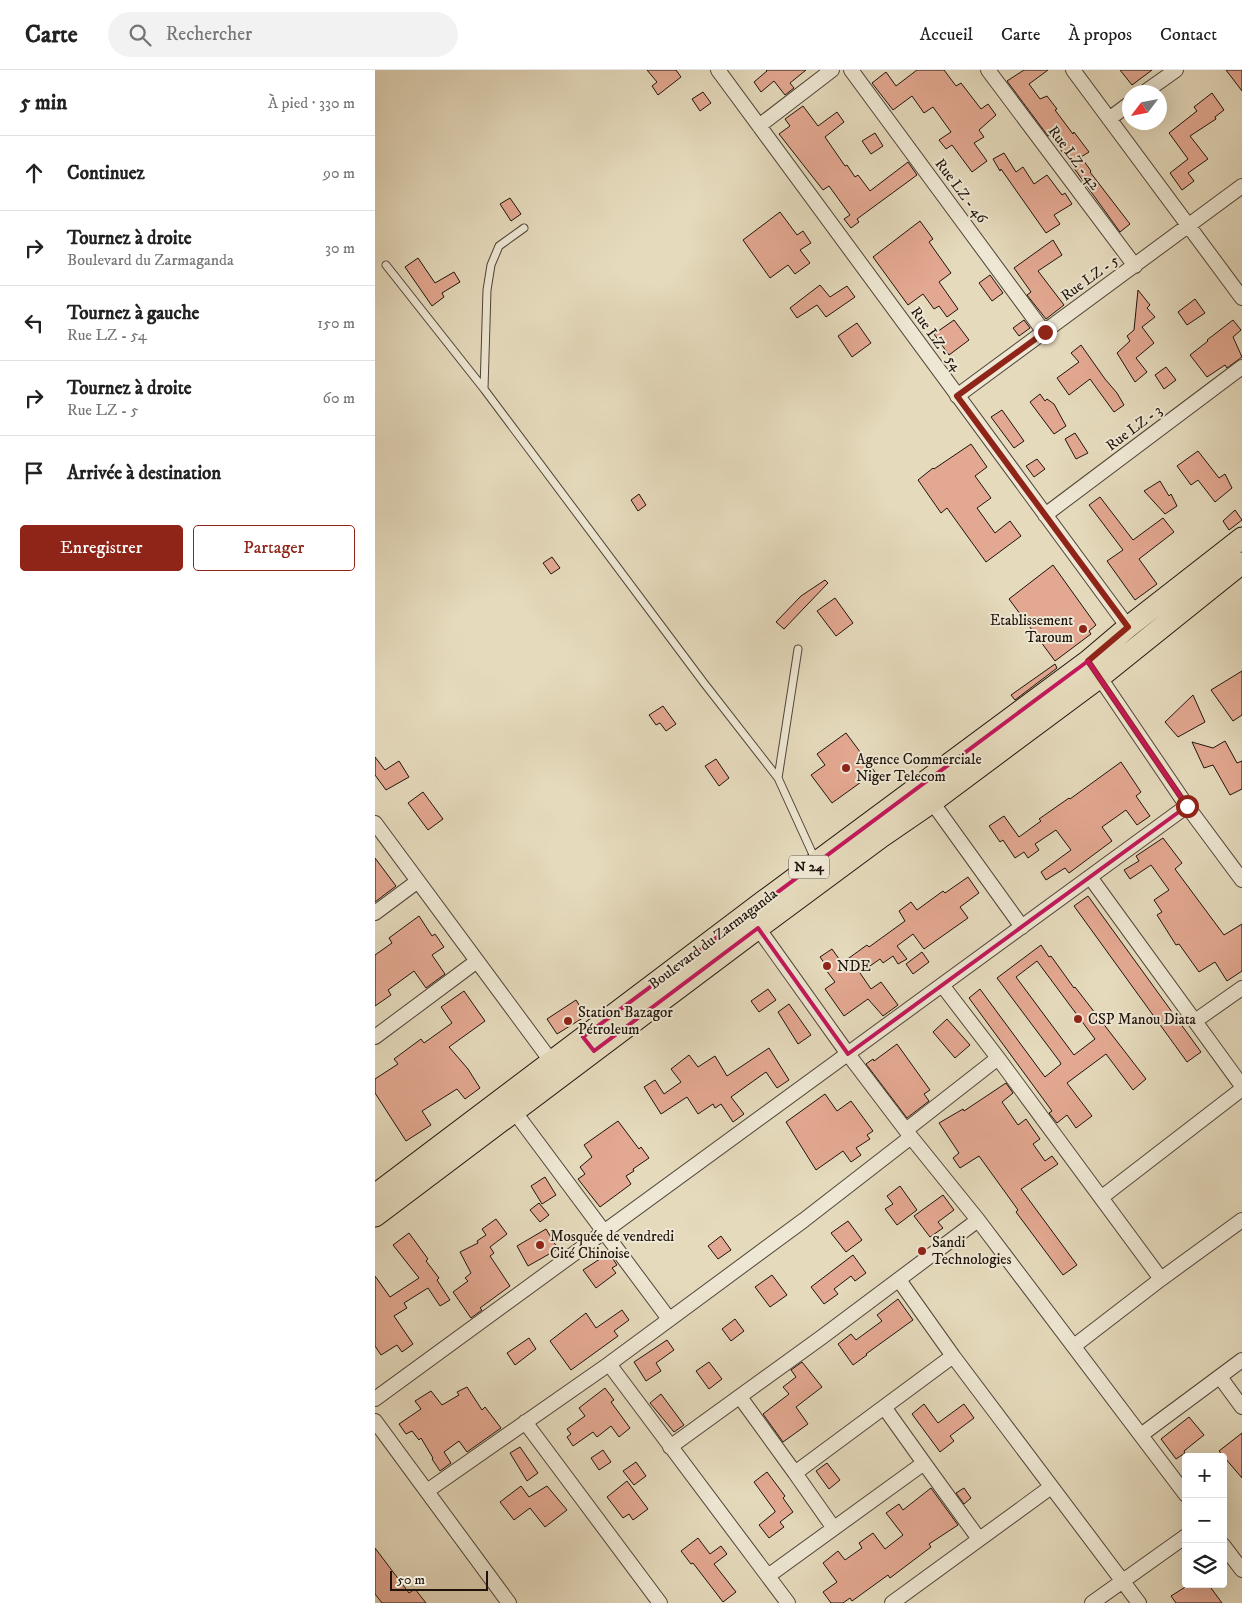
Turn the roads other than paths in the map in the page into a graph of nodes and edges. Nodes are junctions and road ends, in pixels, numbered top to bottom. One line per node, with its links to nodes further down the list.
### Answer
1 (718, 70): 10 (street, Rue LZ - 54)
2 (832, 70): 10 (street)
3 (851, 70): 17 (street, Rue LZ - 46)
4 (988, 70): 15 (street, Rue LZ - 42)
5 (1073, 70): 9 (street)
6 (1176, 70): 7 (street)
7 (1155, 85)
8 (1122, 109): 9 (street)
9 (1109, 119): 12 (street)
10 (759, 126): 20 (street, Rue LZ - 54)
11 (1242, 186): 12 (street, Rue LZ - 5)
12 (1188, 225): 15 (street, Rue LZ - 5); 16 (street)
13 (524, 228): 19 (lane)
14 (386, 265): 19 (lane)
15 (1135, 266): 17 (street, Rue LZ - 5)
16 (1242, 298)
17 (1045, 332): 20 (street, Rue LZ - 5)
18 (1242, 367): 21 (street, Rue LZ - 3)
19 (484, 389): 27 (lane)
20 (957, 396): 21 (street, Rue LZ - 54)
21 (1045, 515): 24 (street, Rue LZ - 54)
22 (1242, 538): 24 (main road, Boulevard du Zarmaganda / N 24)
23 (1242, 563): 26 (main road, Boulevard du Zarmaganda / N 24)
24 (1128, 627): 26 (main road, Boulevard du Zarmaganda / N 24)
25 (798, 649): 27 (lane)
26 (1094, 669): 28 (main road, Boulevard du Zarmaganda / N 24); 29 (street); 31 (main road, Boulevard du Zarmaganda / N 24)
27 (778, 778): 31 (lane)
28 (933, 802): 31 (main road, Boulevard du Zarmaganda / N 24); 36 (street)
29 (1187, 806): 32 (street); 33 (street)
30 (375, 823): 34 (street)
31 (819, 872): 37 (main road, Boulevard du Zarmaganda / N 24); 43 (main road, Boulevard du Zarmaganda / N 24)
32 (1090, 877): 36 (street); 41 (street)
33 (1242, 880)
34 (418, 881): 35 (street); 38 (street)
35 (375, 913)
36 (1022, 927): 39 (street)
37 (758, 928): 43 (main road, Boulevard du Zarmaganda / N 24); 44 (street)
38 (477, 961): 42 (street); 46 (street)
39 (942, 985): 44 (street); 45 (street)
40 (1242, 988): 41 (street)
41 (1195, 1021): 47 (street)
42 (375, 1037)
43 (588, 1044): 46 (main road, Boulevard du Zarmaganda / N 24); 48 (main road, Boulevard du Zarmaganda / N 24)
44 (848, 1054): 49 (street); 55 (street)
45 (998, 1058): 49 (street); 51 (street)
46 (551, 1062): 50 (main road, Boulevard du Zarmaganda / N 24)
47 (1242, 1088): 51 (street)
48 (514, 1111): 52 (main road, Boulevard du Zarmaganda / N 24); 55 (street)
49 (908, 1134): 53 (street); 58 (street)
50 (375, 1195)
51 (1101, 1197): 56 (street)
52 (375, 1216)
53 (978, 1220): 57 (street); 59 (street)
54 (1242, 1220): 56 (street)
55 (604, 1232): 58 (street); 65 (street)
56 (1161, 1279): 59 (street)
57 (899, 1280): 60 (street); 64 (street)
58 (669, 1319): 62 (street)
59 (1075, 1346): 70 (street)
60 (953, 1356): 66 (street); 74 (street)
61 (1242, 1360): 63 (street)
62 (609, 1364): 69 (street); 71 (street)
63 (1219, 1377): 67 (street); 70 (street)
64 (740, 1397): 71 (street); 73 (street)
65 (375, 1399)
66 (884, 1407): 72 (street); 73 (street)
67 (1242, 1407)
68 (375, 1421): 76 (street)
69 (525, 1422): 76 (street); 85 (street)
70 (1141, 1435): 75 (street)
71 (670, 1447): 82 (street)
72 (924, 1463): 77 (street); 78 (street)
73 (795, 1473): 77 (street)
74 (1051, 1487): 78 (street); 83 (street)
75 (1182, 1490)
76 (427, 1491): 84 (street)
77 (833, 1527): 82 (street)
78 (979, 1539): 87 (street)
79 (1182, 1539): 83 (street)
80 (1227, 1550): 81 (street)
81 (1242, 1570)
82 (767, 1576): 86 (street)
83 (1122, 1581): 88 (street); 89 (street)
84 (509, 1603)
85 (660, 1603)
86 (788, 1603)
87 (892, 1603)
88 (1092, 1603)
89 (1139, 1603)

